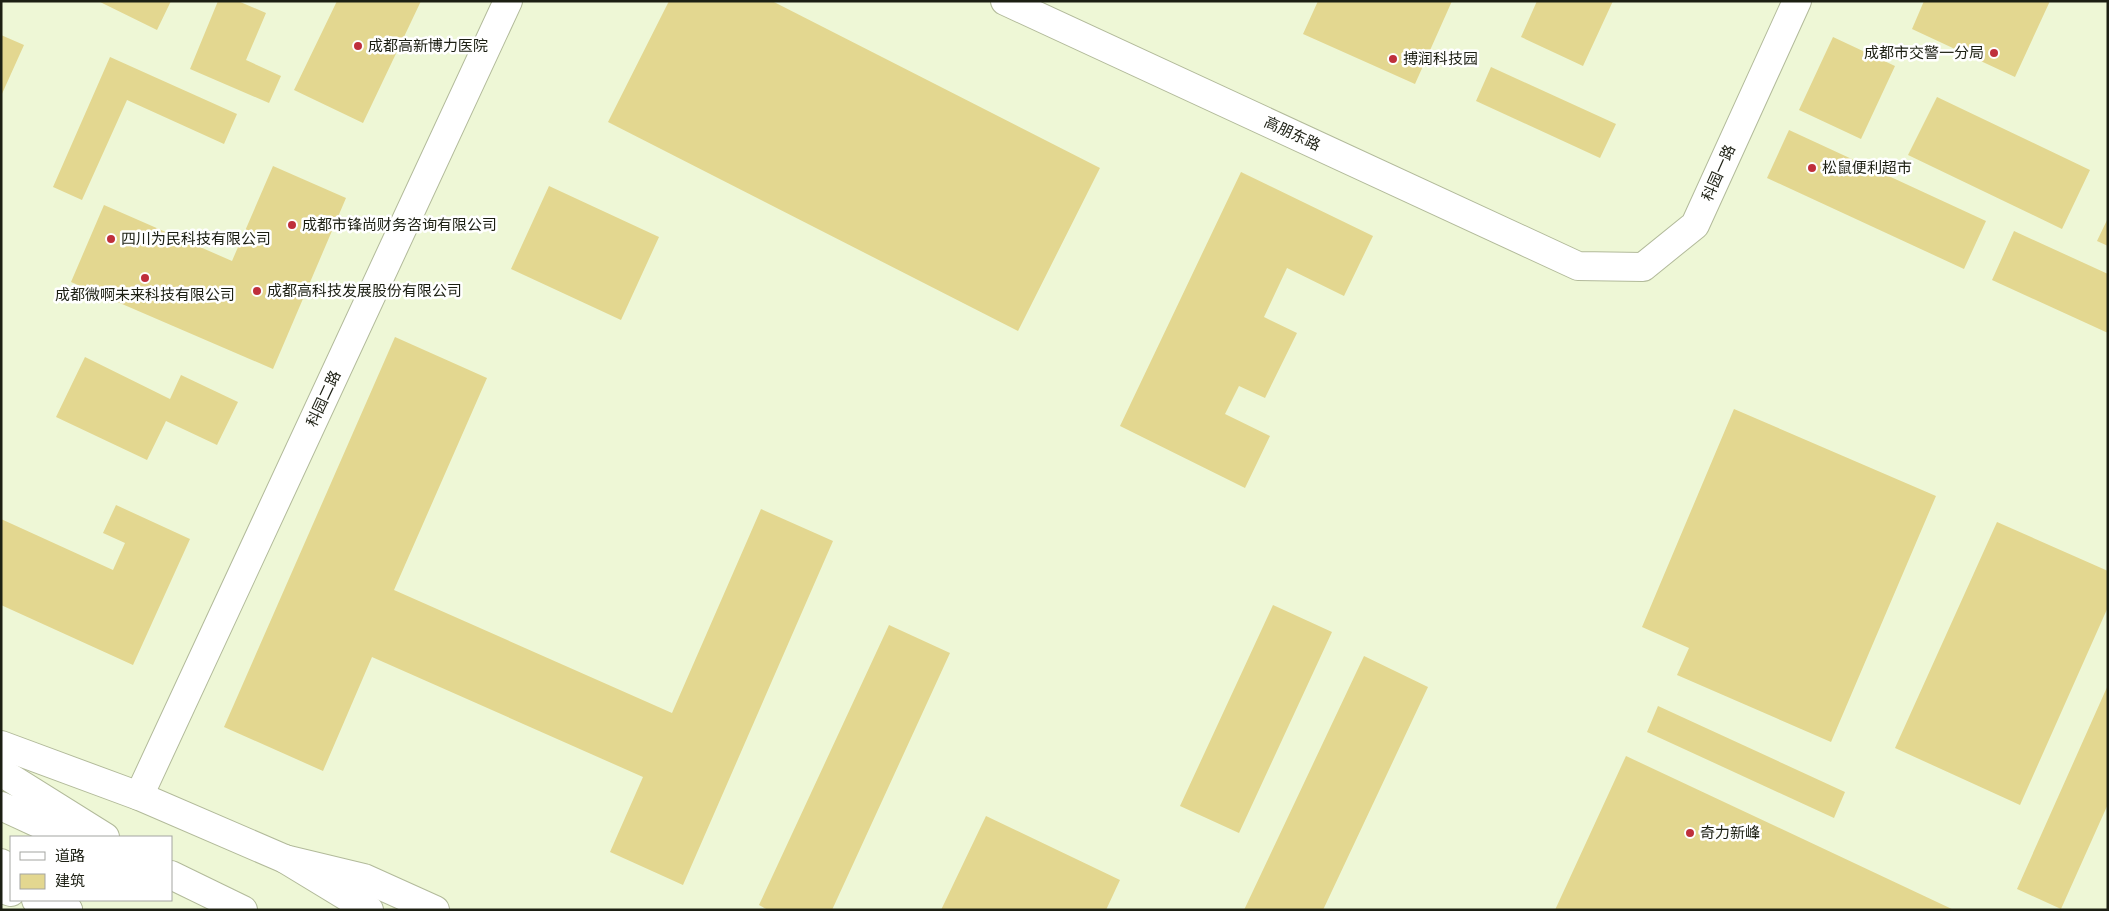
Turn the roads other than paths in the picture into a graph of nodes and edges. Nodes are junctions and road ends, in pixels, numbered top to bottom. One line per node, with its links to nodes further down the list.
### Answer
1 (508, 1): 7 (main road, 科园二路)
2 (1005, 1): 4 (main road, 高朋东路)
3 (1796, 1): 4 (main road, 科园一路)
4 (1578, 266)
5 (1, 745): 7 (main road)
6 (1, 772): 10 (main road)
7 (139, 796): 11 (main road)
8 (1, 806): 9 (main road)
9 (73, 836)
10 (103, 836)
11 (285, 859): 17 (main road); 18 (main road)
12 (172, 875): 16 (main road)
13 (39, 901): 15 (main road)
14 (55, 901): 15 (main road)
15 (68, 910)
16 (243, 910)
17 (369, 910)
18 (434, 910)

